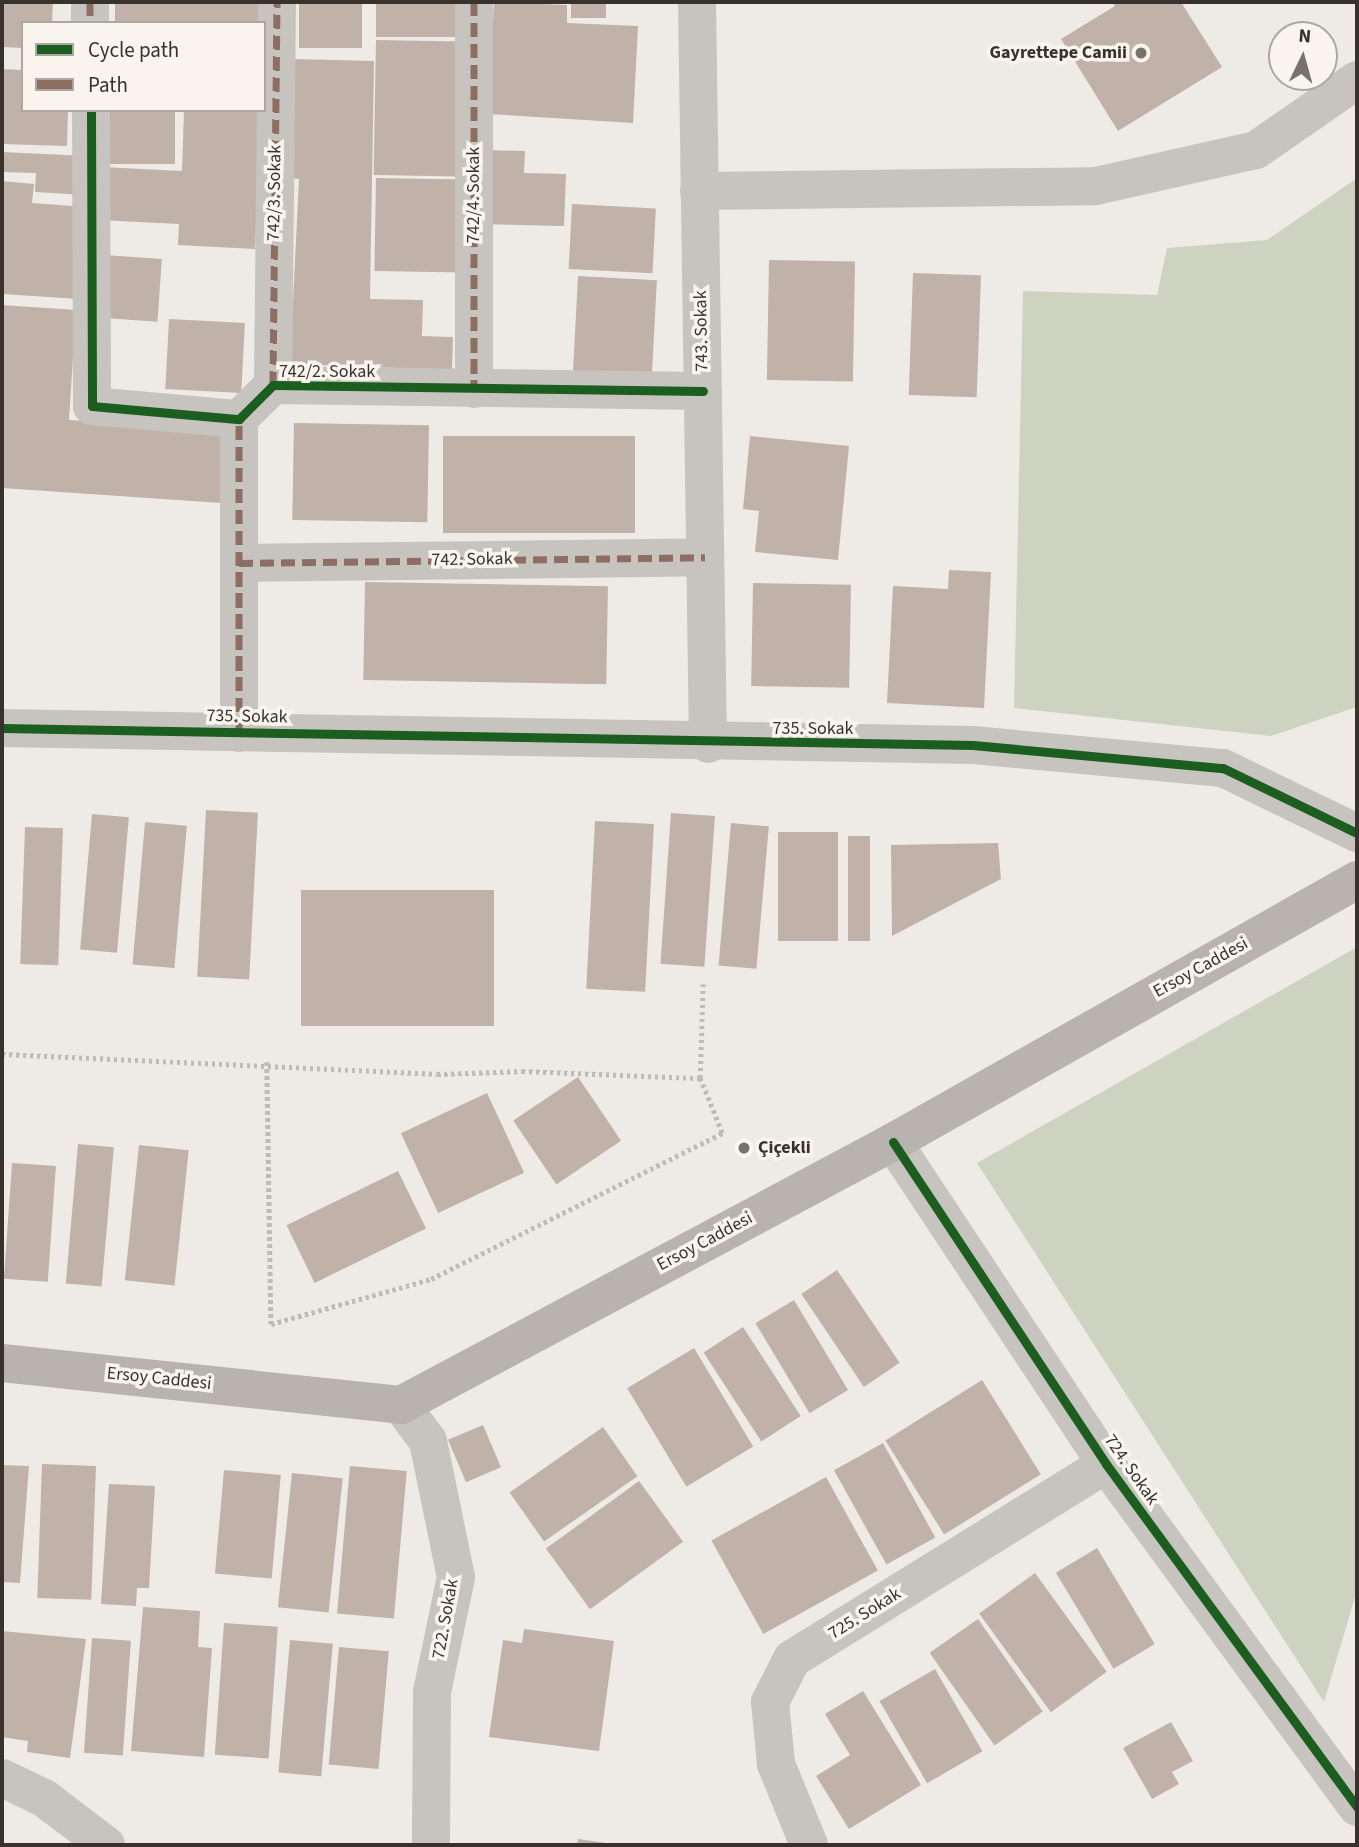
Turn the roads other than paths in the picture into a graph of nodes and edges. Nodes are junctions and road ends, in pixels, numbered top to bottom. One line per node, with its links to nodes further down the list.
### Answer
1 (90, 2): 5 (street)
2 (277, 2): 9 (street, 742/3. Sokak)
3 (474, 2): 10 (street, 742/4. Sokak)
4 (697, 2): 8 (street, 743. Sokak)
5 (90, 21)
6 (1357, 80): 8 (street)
7 (90, 112): 12 (street)
8 (699, 191): 11 (street, 743. Sokak)
9 (273, 385): 10 (street, 742/2. Sokak); 12 (street, 742/2. Sokak)
10 (474, 389): 11 (street, 742/2. Sokak)
11 (703, 391): 13 (street, 743. Sokak)
12 (239, 419): 14 (street)
13 (705, 557): 14 (street, 742. Sokak); 17 (street, 743. Sokak)
14 (239, 563): 16 (street)
15 (2, 727): 16 (street, 735. Sokak)
16 (239, 733): 17 (street, 735. Sokak)
17 (708, 744): 18 (street, 735. Sokak)
18 (1357, 833)
19 (1357, 880): 20 (main road, Ersoy Caddesi)
20 (893, 1142): 22 (main road, Ersoy Caddesi); 23 (street, 724. Sokak)
21 (2, 1363): 22 (main road, Ersoy Caddesi)
22 (401, 1405): 27 (street, 722. Sokak)
23 (1105, 1464): 25 (street, 724. Sokak); 28 (street, 725. Sokak)
24 (2, 1777): 26 (street)
25 (1357, 1807)
26 (106, 1845)
27 (431, 1845)
28 (809, 1845)

